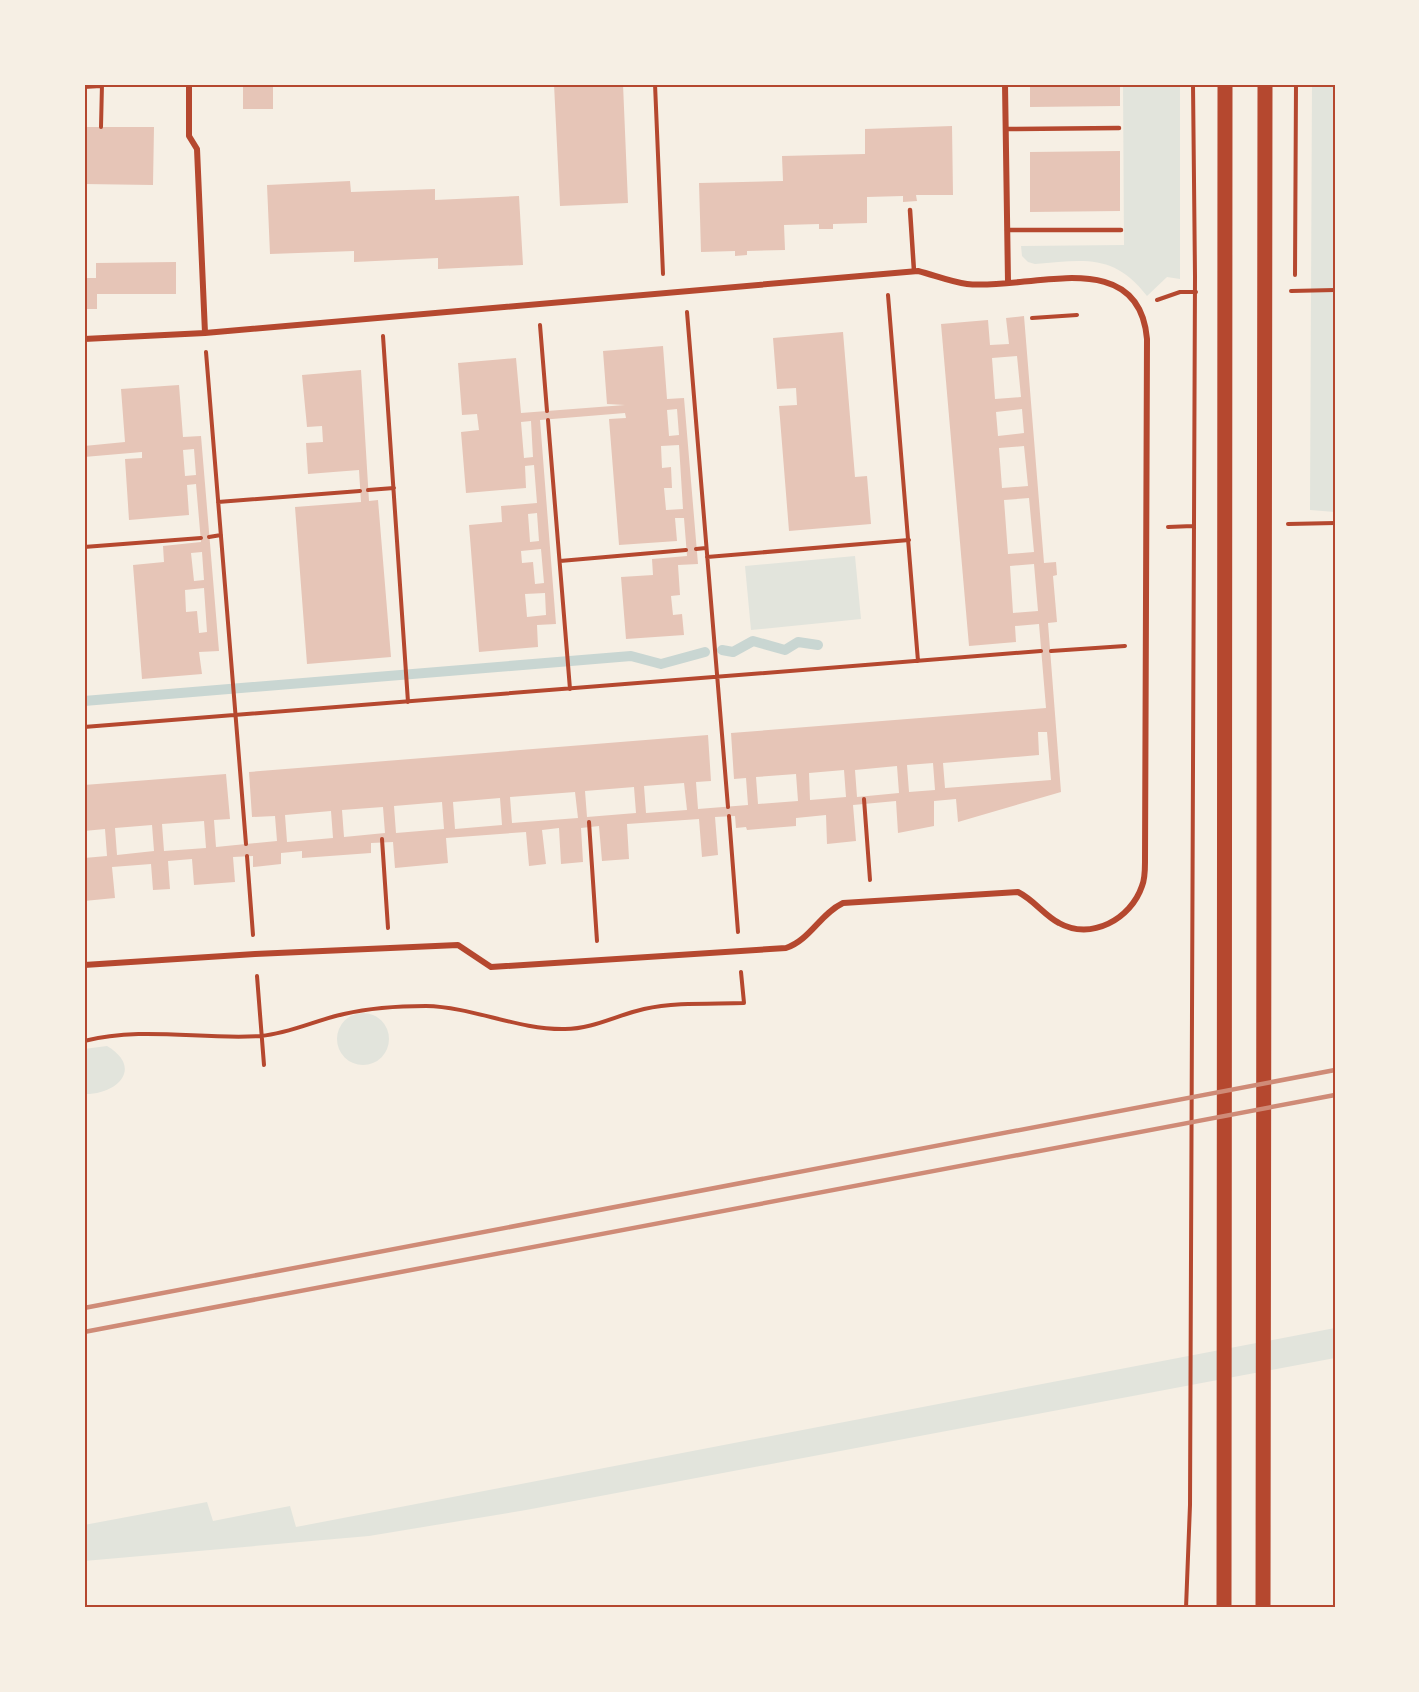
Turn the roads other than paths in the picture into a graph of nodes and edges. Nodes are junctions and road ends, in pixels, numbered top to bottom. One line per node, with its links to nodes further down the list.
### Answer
1 (189, 84): 12 (street)
2 (1005, 84): 6 (street)
3 (1225, 84): 15 (main road)
4 (1265, 84): 16 (main road)
5 (1119, 128): 6 (lane)
6 (1006, 129): 9 (street)
7 (910, 210): 10 (lane)
8 (1121, 230): 9 (lane)
9 (1007, 231): 11 (street)
10 (914, 271): 11 (street); 12 (street)
11 (1008, 282): 14 (street)
12 (205, 333): 13 (street)
13 (84, 339)
14 (84, 965)
15 (1224, 1608)
16 (1263, 1608)

